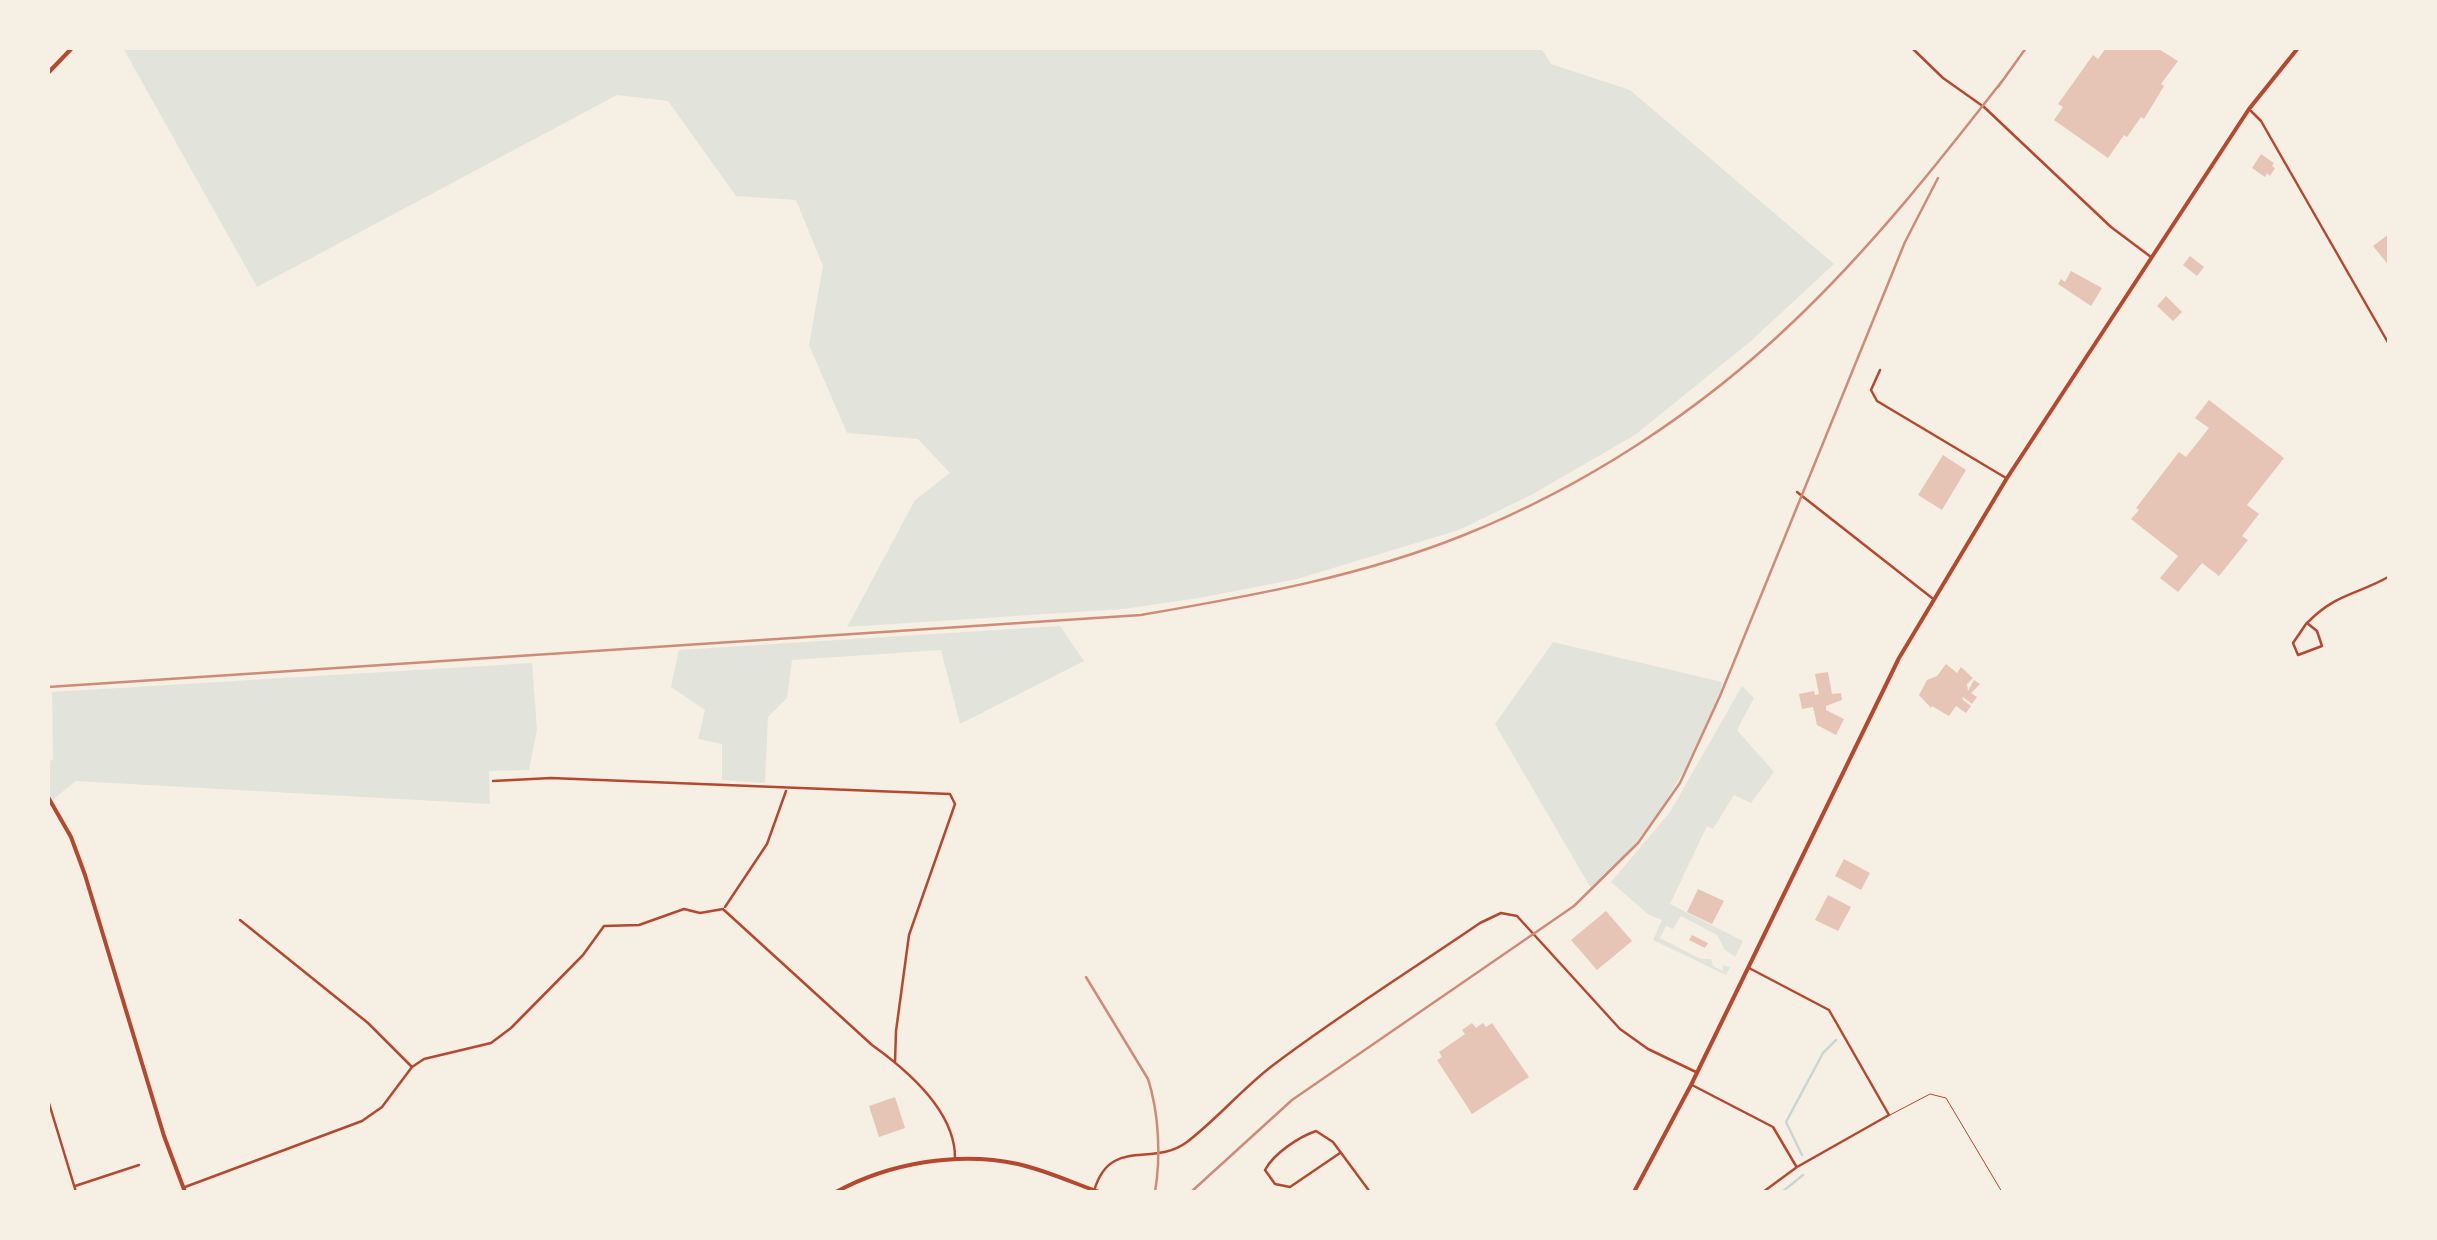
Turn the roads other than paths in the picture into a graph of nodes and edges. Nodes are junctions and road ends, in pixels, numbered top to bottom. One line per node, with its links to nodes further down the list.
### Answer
1 (72, 48): 4 (main road)
2 (1912, 48): 6 (street)
3 (2298, 48): 5 (main road)
4 (48, 72)
5 (2249, 109): 6 (main road); 7 (street)
6 (2152, 257): 9 (main road)
7 (2390, 346)
8 (1880, 370): 9 (street)
9 (2007, 478): 12 (main road)
10 (1797, 492): 12 (street)
11 (2390, 576): 13 (street)
12 (1932, 598): 19 (main road)
13 (2307, 623): 13 (street)
14 (493, 782): 15 (street)
15 (786, 790): 17 (street); 20 (street)
16 (48, 798): 31 (main road)
17 (723, 909): 20 (street); 21 (street)
18 (240, 920): 21 (street)
19 (1747, 967): 22 (main road); 25 (street)
20 (895, 1062): 27 (street)
21 (412, 1068): 31 (street)
22 (1697, 1072): 23 (main road); 35 (street)
23 (1691, 1085): 29 (street); 37 (main road)
24 (48, 1100): 30 (street)
25 (1889, 1116): 29 (street); 39 (lane)
26 (1340, 1153): 26 (street); 36 (street)
27 (955, 1159): 34 (main road); 35 (main road)
28 (139, 1166): 30 (street)
29 (1797, 1167): 38 (street)
30 (74, 1186): 32 (street)
31 (184, 1190): 33 (main road)
32 (76, 1192)
33 (174, 1192)
34 (836, 1192)
35 (1096, 1192)
36 (1370, 1192)
37 (1634, 1192)
38 (1763, 1192)
39 (2002, 1192)

